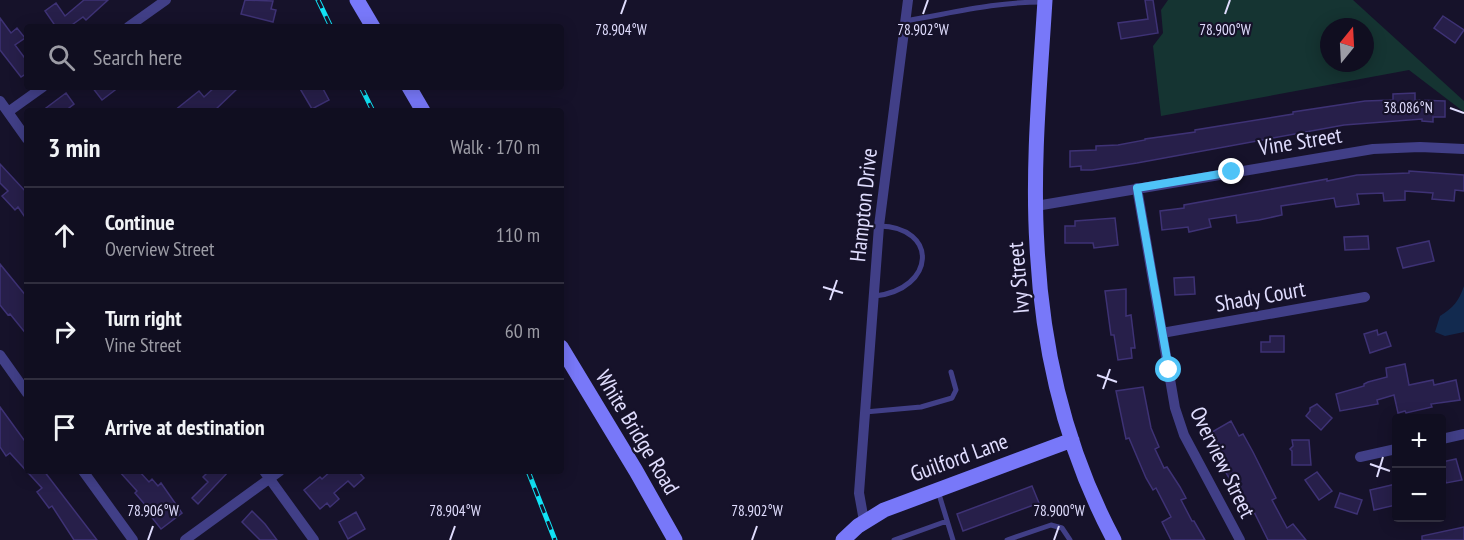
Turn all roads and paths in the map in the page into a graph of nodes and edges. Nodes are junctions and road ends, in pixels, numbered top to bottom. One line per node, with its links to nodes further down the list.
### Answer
1 (166, 0): 6 (street)
2 (357, 0): 7 (main road)
3 (908, 0): 5 (street, Hampton Drive)
4 (1045, 1): 5 (lane); 16 (main road, Ivy Street)
5 (905, 21): 17 (street, Hampton Drive)
6 (132, 24)
7 (371, 24)
8 (39, 90): 12 (street)
9 (411, 90): 11 (main road)
10 (0, 101): 12 (street)
11 (421, 108)
12 (8, 112): 13 (street)
13 (24, 135)
14 (1464, 149): 15 (street, Vine Street)
15 (1137, 188): 16 (street, Vine Street); 20 (street, Overview Street)
16 (1036, 206): 28 (main road, Ivy Street)
17 (879, 226): 18 (street, Hampton Drive); 18 (lane)
18 (874, 296): 25 (street, Hampton Drive)
19 (1365, 297): 20 (street, Shady Court)
20 (1162, 333): 46 (street, Overview Street)
21 (564, 352): 39 (main road, White Bridge Road)
22 (0, 356): 24 (street)
23 (951, 372): 25 (lane)
24 (24, 389)
25 (865, 412): 34 (street, Hampton Drive)
26 (1464, 434): 27 (street)
27 (1446, 438)
28 (1072, 440): 33 (main road, Guilford Lane); 45 (main road, Ivy Street)
29 (1392, 450): 30 (street)
30 (1360, 457)
31 (85, 474): 36 (street)
32 (267, 475): 37 (street); 38 (street)
33 (937, 490): 34 (main road, Guilford Lane); 35 (lane)
34 (864, 521): 40 (main road)
35 (947, 521): 41 (lane); 42 (lane)
36 (133, 540)
37 (185, 540)
38 (314, 540)
39 (675, 540)
40 (843, 540)
41 (894, 540)
42 (953, 540)
43 (1007, 540): 44 (lane)
44 (1070, 540)
45 (1114, 540)
46 (1240, 540)

